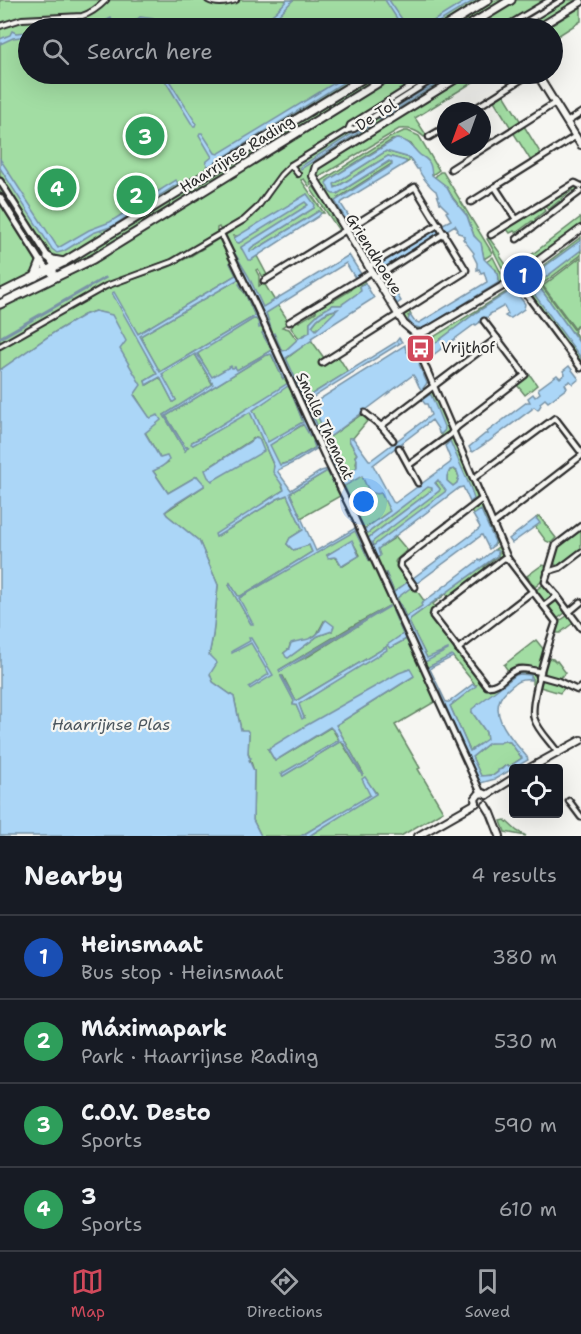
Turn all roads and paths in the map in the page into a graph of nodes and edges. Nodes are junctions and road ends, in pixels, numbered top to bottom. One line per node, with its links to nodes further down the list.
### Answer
1 (106, 0): 10 (street)
2 (208, 0): 3 (street)
3 (236, 0)
4 (488, 0): 11 (main road)
5 (511, 0): 12 (main road)
6 (550, 0): 9 (street)
7 (562, 0): 14 (street)
8 (581, 2): 15 (street)
9 (529, 13): 13 (street); 14 (street)
10 (37, 18)
11 (459, 18)
12 (481, 18)
13 (520, 18)
14 (532, 18)
15 (555, 18)
16 (18, 20): 17 (street)
17 (0, 26)
18 (354, 84): 58 (main road, Haarrijnse Rading)
19 (376, 84): 62 (main road, Haarrijnse Rading)
20 (416, 84): 25 (street)
21 (420, 84): 26 (street)
22 (448, 84): 42 (street, De Tol)
23 (514, 84): 27 (street)
24 (543, 84): 28 (street)
25 (398, 93): 26 (street); 29 (street)
26 (401, 98): 29 (street)
27 (485, 102)
28 (555, 103): 31 (street); 35 (street)
29 (373, 113): 38 (street)
30 (581, 113): 31 (street)
31 (567, 122): 33 (street)
32 (437, 132): 34 (street)
33 (576, 136): 36 (street); 44 (street)
34 (429, 137)
35 (491, 144)
36 (581, 145)
37 (472, 156): 39 (street)
38 (291, 165): 40 (street); 53 (street)
39 (451, 169)
40 (298, 174)
41 (0, 181): 56 (street)
42 (316, 183): 51 (street, Griendhoeve)
43 (581, 186): 48 (street)
44 (495, 187): 47 (street); 48 (street)
45 (581, 191): 55 (street)
46 (0, 197): 57 (street)
47 (471, 202)
48 (516, 219): 54 (street)
49 (439, 224): 51 (street); 52 (street); 60 (street)
50 (581, 229): 64 (street)
51 (346, 231): 60 (street, Griendhoeve); 65 (street)
52 (444, 233): 63 (street); 68 (street)
53 (221, 234): 73 (street); 106 (street, Smalle Themaat)
54 (491, 235)
55 (517, 239)
56 (48, 257): 58 (main road); 59 (street)
57 (41, 262): 59 (street); 61 (main road)
58 (64, 262): 59 (main road, Haarrijnse Rading)
59 (51, 269): 61 (main road, Haarrijnse Rading); 62 (street)
60 (370, 269): 63 (street, Griendhoeve); 70 (street)
61 (35, 277): 66 (main road, Haarrijnse Rading)
62 (55, 278): 67 (main road, Haarrijnse Rading)
63 (375, 278): 68 (street, Griendhoeve)
64 (515, 279): 71 (street); 75 (street)
65 (264, 281)
66 (0, 294)
67 (0, 304)
68 (398, 315): 71 (street, Griendhoeve); 74 (street)
69 (484, 321): 72 (street)
70 (289, 322)
71 (416, 334): 76 (street)
72 (497, 338): 76 (street); 79 (street)
73 (0, 346)
74 (322, 363)
75 (581, 368)
76 (433, 386): 78 (street); 79 (street)
77 (365, 413): 78 (street)
78 (381, 426): 80 (street)
79 (453, 432): 83 (street); 84 (street)
80 (393, 440)
81 (399, 448): 83 (street)
82 (581, 454): 84 (street); 87 (street)
83 (409, 465): 85 (street)
84 (474, 478): 86 (street)
85 (418, 483)
86 (482, 499): 87 (street); 92 (street)
87 (493, 524): 90 (street)
88 (581, 526): 91 (street)
89 (581, 552): 91 (street)
90 (508, 559): 93 (street); 99 (street)
91 (548, 572): 94 (street)
92 (415, 587)
93 (533, 591): 96 (street); 99 (street)
94 (557, 596): 96 (street); 97 (street)
95 (581, 602): 97 (street)
96 (544, 606): 100 (street)
97 (569, 612): 98 (street)
98 (581, 628)
99 (458, 649): 100 (street)
100 (541, 674): 101 (street); 103 (street)
101 (581, 687)
102 (581, 740): 103 (street)
103 (558, 753): 104 (street)
104 (537, 764)
105 (509, 780): 106 (street)
106 (484, 794): 108 (street); 109 (street)
107 (569, 801): 110 (street)
108 (476, 803): 109 (street); 111 (street)
109 (486, 805): 112 (street)
110 (581, 817)
111 (418, 836)
112 (500, 836)

